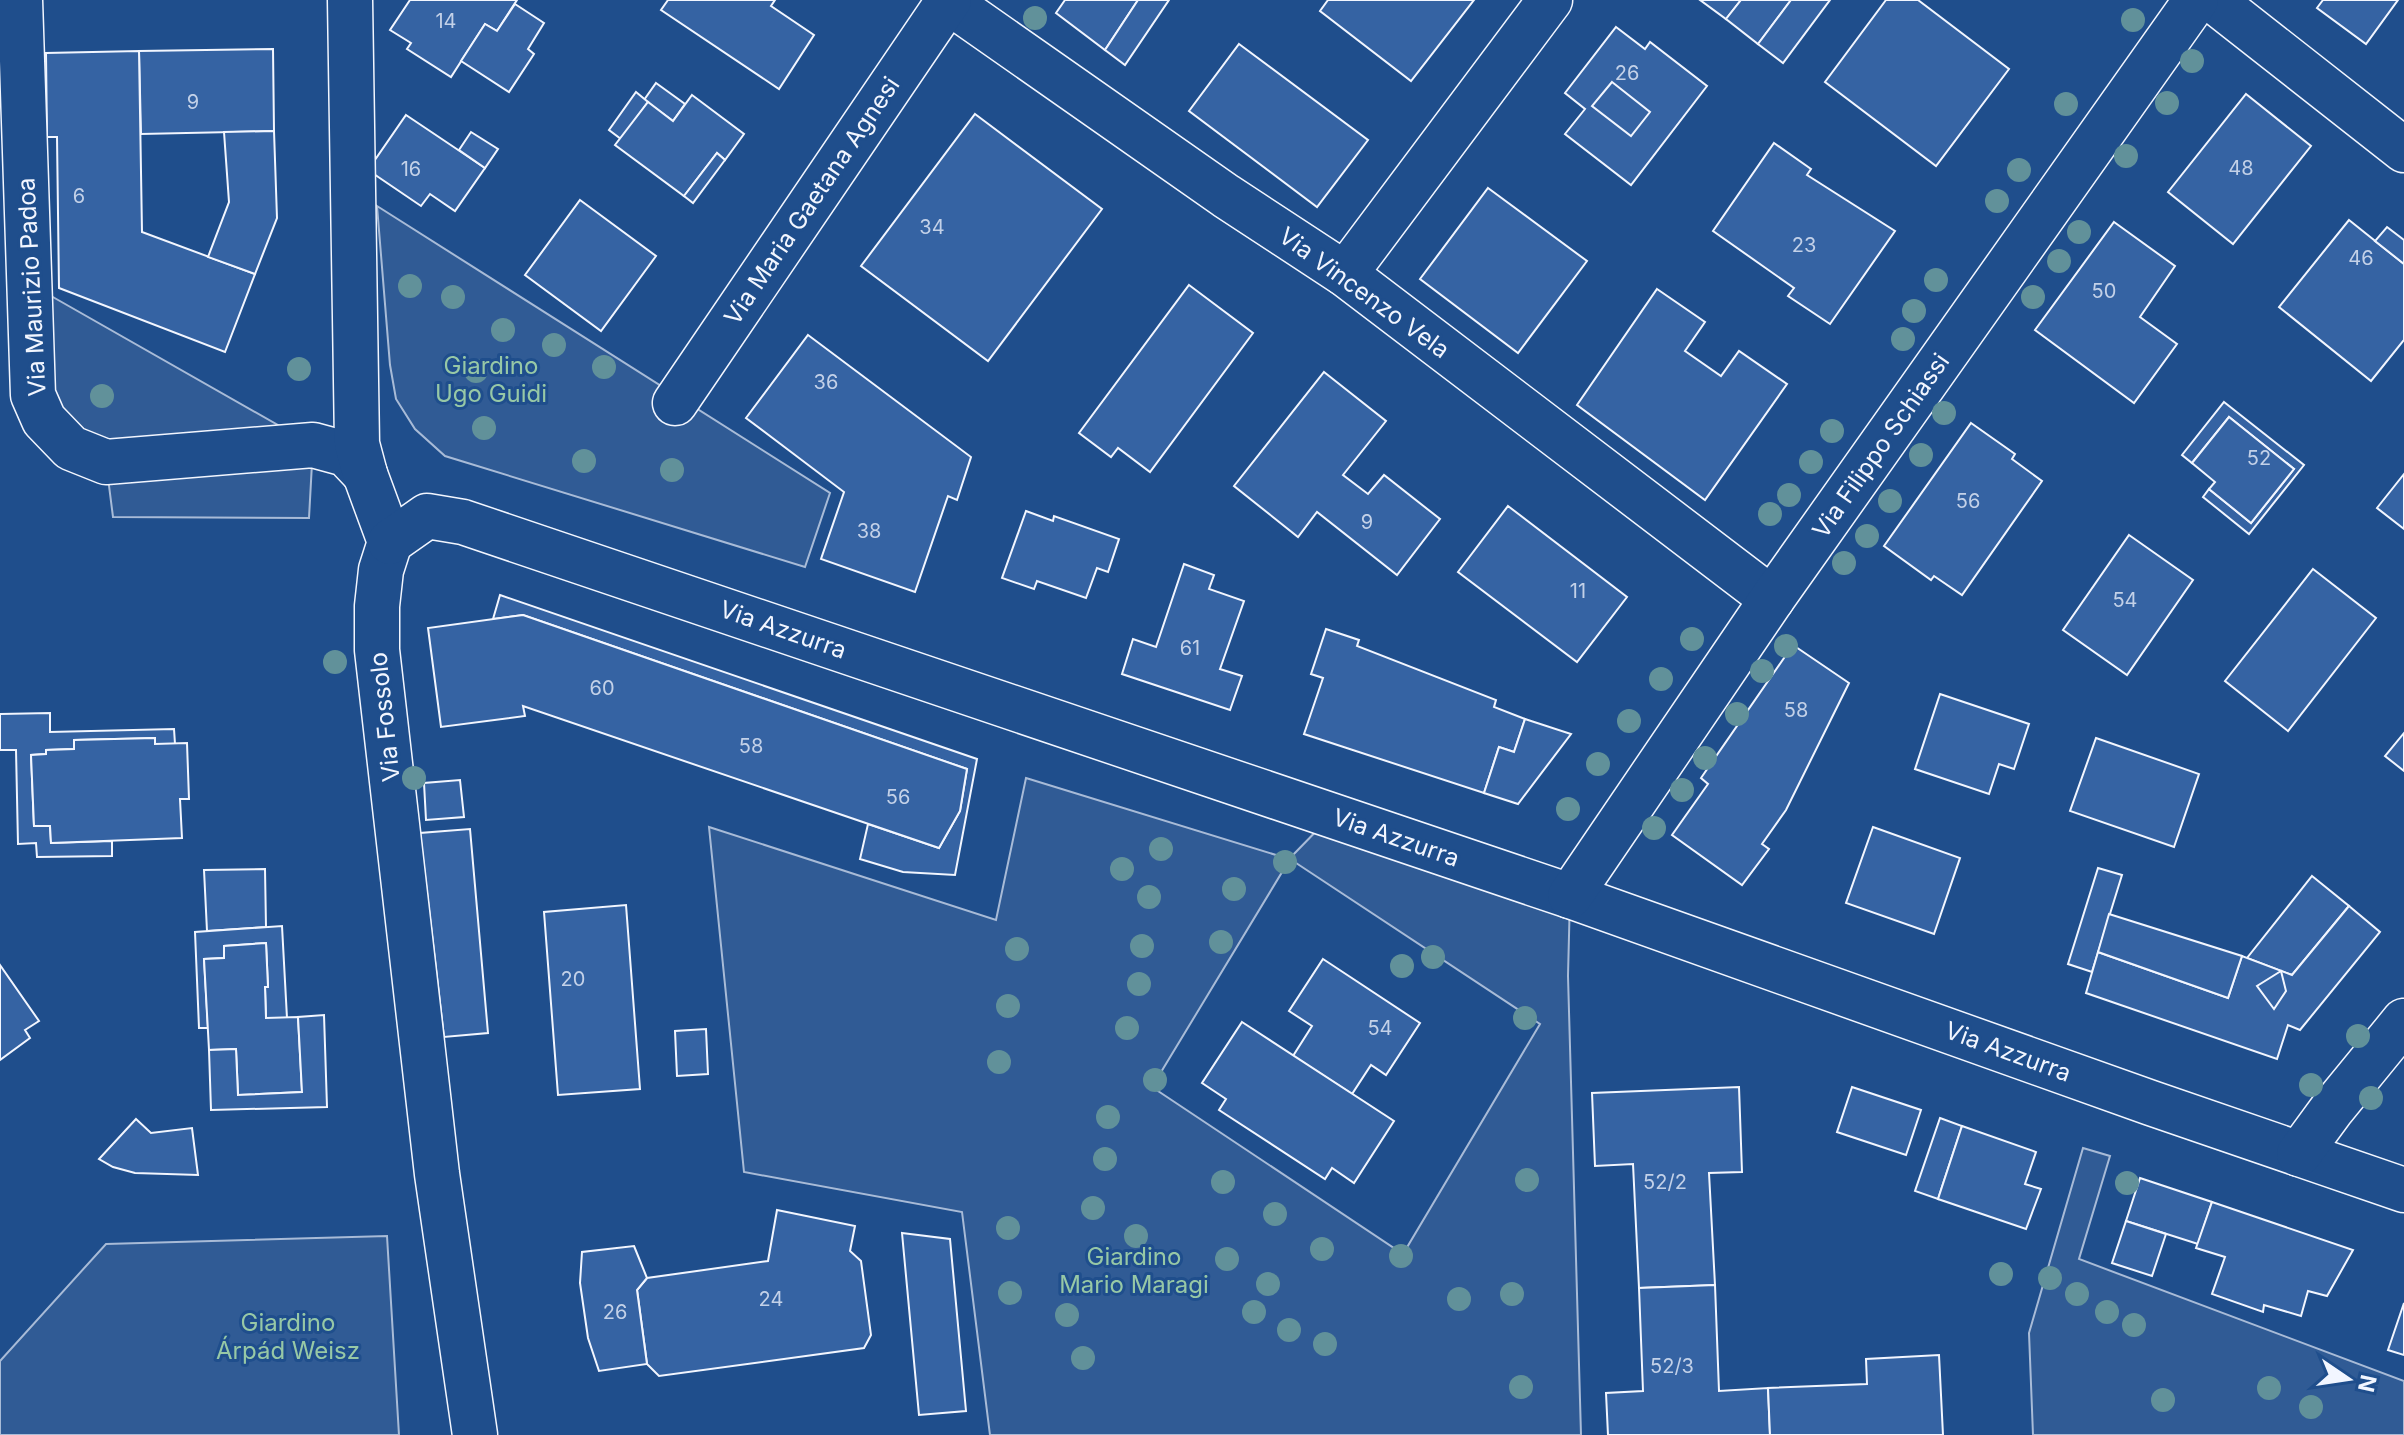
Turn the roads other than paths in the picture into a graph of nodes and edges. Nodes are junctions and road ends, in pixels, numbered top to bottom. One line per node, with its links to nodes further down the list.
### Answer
1 (20, 0): 10 (street, Via Maurizio Padoa)
2 (350, 0): 10 (street)
3 (1550, 0): 8 (street)
4 (2196, 0): 12 (street, Via Filippo Schiassi)
5 (2213, 0): 7 (street)
6 (948, 1): 8 (street, Via Vincenzo Vela); 9 (street, Via Maria Gaetana Agnesi)
7 (2404, 150)
8 (1345, 274): 12 (street, Via Vincenzo Vela)
9 (675, 403)
10 (365, 474): 11 (street)
11 (390, 542): 13 (street, Via Azzurra); 17 (street, Via Fossolo)
12 (1772, 599): 13 (street, Via Filippo Schiassi)
13 (1570, 896): 15 (street, Via Azzurra)
14 (2404, 1021): 15 (street)
15 (2299, 1154): 16 (street, Via Azzurra)
16 (2404, 1190)
17 (475, 1435)

